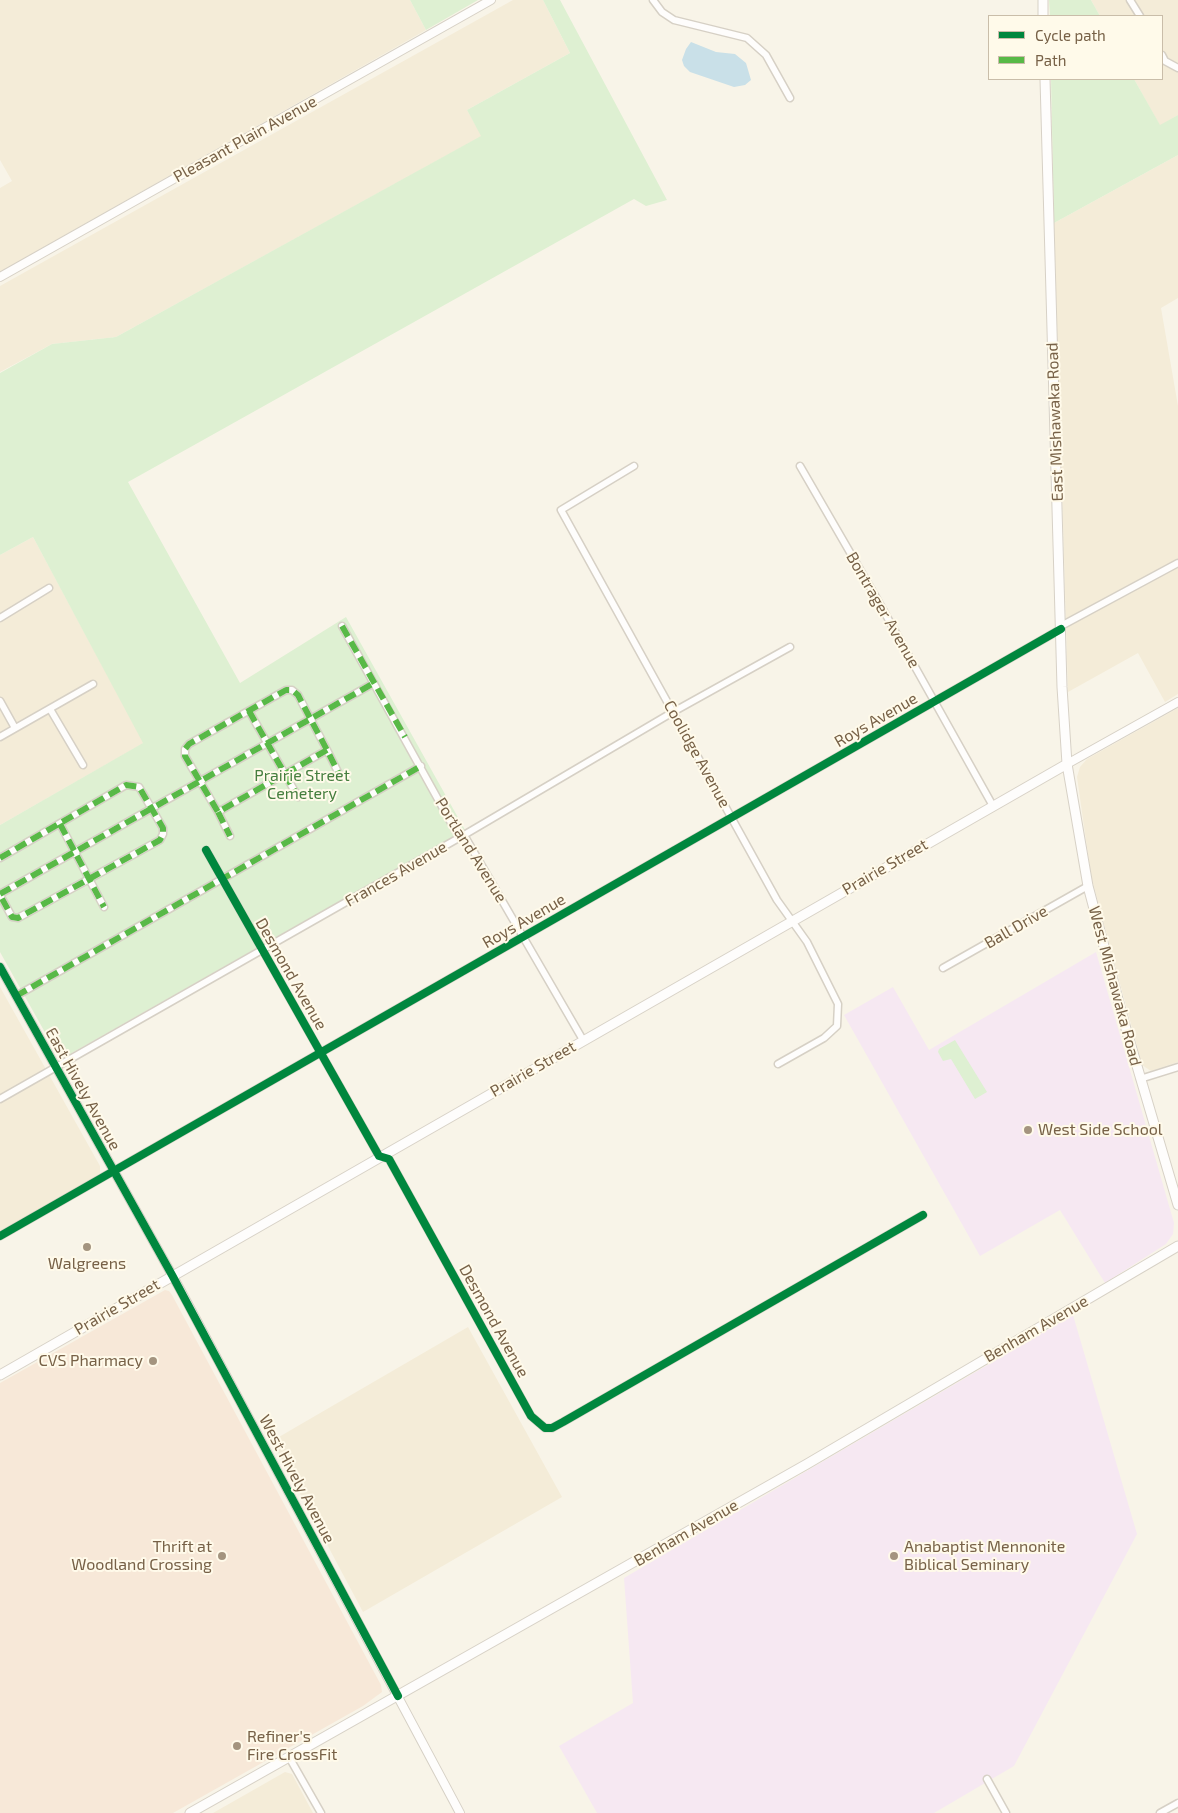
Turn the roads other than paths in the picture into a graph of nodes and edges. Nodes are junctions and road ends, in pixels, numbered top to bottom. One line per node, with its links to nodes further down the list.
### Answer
1 (491, 0): 11 (street, Pleasant Plain Avenue)
2 (653, 0): 10 (street)
3 (1043, 0): 5 (main road)
4 (1130, 0): 6 (street)
5 (1043, 15)
6 (1139, 15)
7 (1163, 57): 8 (street)
8 (1178, 68)
9 (1045, 80): 18 (main road, East Mishawaka Road)
10 (790, 98)
11 (0, 277)
12 (634, 466): 27 (street, Coolidge Avenue)
13 (800, 466): 23 (street, Bontrager Avenue)
14 (1178, 563): 18 (street, Roys Avenue)
15 (49, 588): 16 (street)
16 (0, 618)
17 (342, 626): 20 (street, Portland Avenue)
18 (1061, 628): 23 (street, Roys Avenue); 33 (main road, East Mishawaka Road)
19 (790, 647): 27 (street, Frances Avenue)
20 (374, 682): 28 (street); 35 (street, Portland Avenue)
21 (93, 684): 25 (street)
22 (0, 701): 29 (street)
23 (935, 702): 40 (street, Bontrager Avenue); 43 (street, Roys Avenue)
24 (1178, 702): 33 (street)
25 (50, 709): 29 (street); 34 (street)
26 (250, 710): 28 (street); 31 (street); 38 (street)
27 (673, 712): 43 (street, Coolidge Avenue); 45 (street, Frances Avenue)
28 (310, 718): 31 (street); 32 (street)
29 (15, 728): 30 (street)
30 (0, 737)
31 (268, 742): 36 (street); 38 (street)
32 (327, 750): 36 (street); 37 (street)
33 (1067, 764): 40 (main road, Prairie Street); 52 (main road, West Mishawaka Road)
34 (82, 765)
35 (421, 766): 45 (street, Portland Avenue); 51 (street)
36 (285, 773): 39 (street); 42 (street)
37 (339, 774)
38 (200, 781): 41 (street); 42 (street)
39 (298, 797)
40 (993, 806): 55 (main road, Prairie Street)
41 (151, 808): 44 (street); 48 (street); 50 (street)
42 (218, 812): 46 (street)
43 (732, 818): 55 (street, Coolidge Avenue); 56 (street, Roys Avenue)
44 (60, 824): 48 (street); 49 (street)
45 (464, 835): 56 (street, Portland Avenue); 57 (street, Frances Avenue)
46 (230, 836)
47 (206, 850): 51 (street, Desmond Avenue)
48 (75, 852): 50 (street); 53 (street)
49 (0, 858)
50 (89, 878): 53 (street); 54 (street)
51 (222, 879): 57 (street, Desmond Avenue); 60 (street)
52 (1088, 886): 59 (street, Ball Drive); 66 (main road, West Mishawaka Road)
53 (0, 895)
54 (104, 907)
55 (791, 920): 61 (main road, Prairie Street); 63 (street, Coolidge Avenue)
56 (524, 937): 61 (street, Portland Avenue); 62 (street, Roys Avenue)
57 (261, 950): 62 (street, Desmond Avenue); 65 (street, Frances Avenue)
58 (0, 968): 60 (street, East Hively Avenue)
59 (943, 968)
60 (16, 996): 65 (street, East Hively Avenue)
61 (583, 1040): 68 (main road, Prairie Street)
62 (320, 1053): 68 (street, Desmond Avenue); 69 (street, Roys Avenue)
63 (778, 1064)
64 (1178, 1067): 66 (street)
65 (55, 1068): 67 (street, Frances Avenue); 69 (street, East Hively Avenue)
66 (1140, 1079): 70 (main road, West Mishawaka Road)
67 (0, 1099)
68 (379, 1156): 71 (street, Desmond Avenue); 74 (main road, Prairie Street)
69 (114, 1170): 72 (street, Roys Avenue); 74 (street, East Hively Avenue)
70 (1178, 1205)
71 (923, 1216)
72 (0, 1236)
73 (1178, 1246): 76 (main road, Benham Avenue)
74 (172, 1276): 75 (main road, Prairie Street); 76 (street, West Hively Avenue)
75 (0, 1375)
76 (398, 1696): 77 (main road, Benham Avenue); 82 (street, West Hively Avenue)
77 (289, 1757): 80 (main road, Benham Avenue); 81 (street)
78 (987, 1779): 83 (street)
79 (1178, 1803): 84 (street)
80 (190, 1813)
81 (322, 1813)
82 (460, 1813)
83 (1006, 1813)
84 (1160, 1813)

